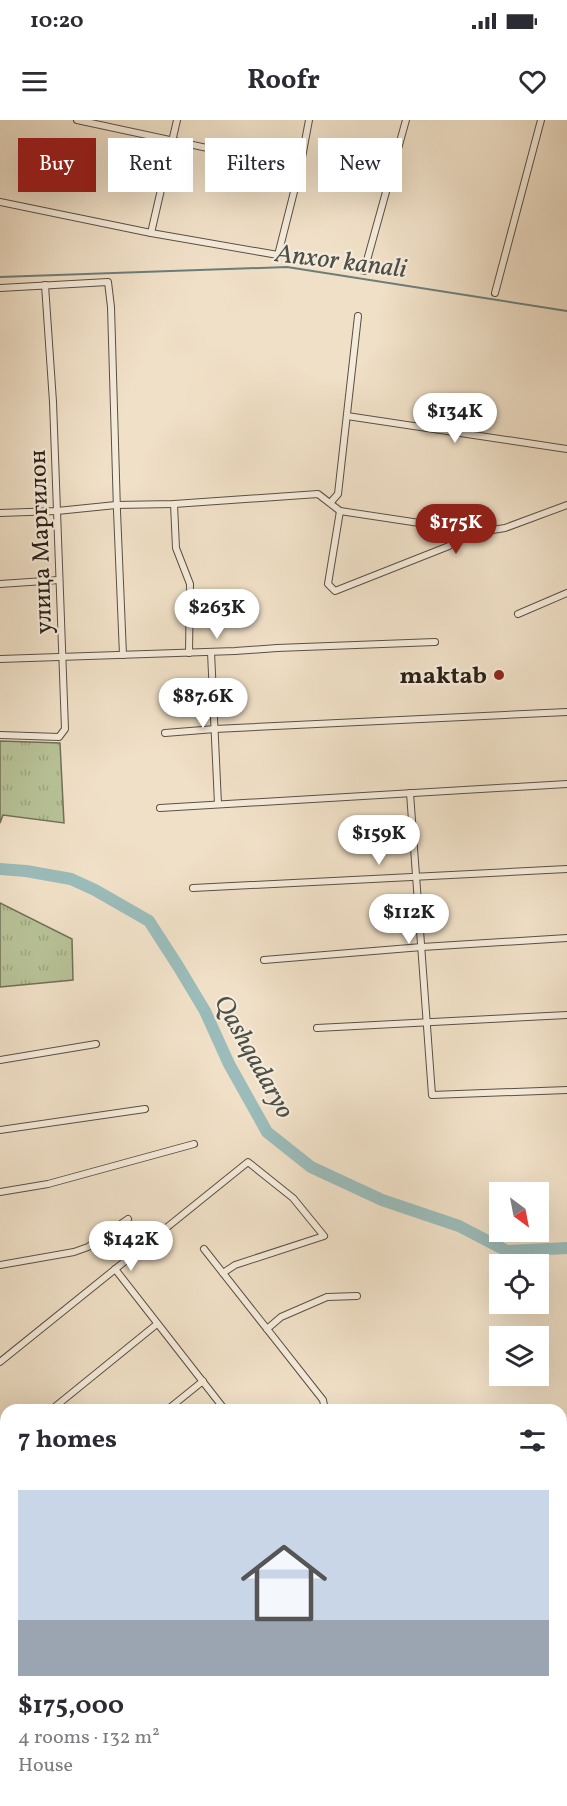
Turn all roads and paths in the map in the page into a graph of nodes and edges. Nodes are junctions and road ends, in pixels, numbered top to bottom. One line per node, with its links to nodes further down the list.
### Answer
1 (77, 120): 6 (street)
2 (177, 120): 7 (street)
3 (309, 120): 8 (street)
4 (406, 120): 13 (street)
5 (541, 120): 16 (street)
6 (162, 138)
7 (172, 138)
8 (306, 138)
9 (160, 192): 12 (street)
10 (294, 192): 12 (street)
11 (0, 202): 12 (street)
12 (151, 233)
13 (364, 271)
14 (45, 285): 15 (street); 22 (street); 24 (street, улица Маргилон)
15 (0, 288)
16 (495, 293)
17 (358, 316): 18 (street)
18 (347, 416): 19 (street); 20 (street)
19 (567, 449)
20 (331, 502): 21 (street); 25 (street)
21 (174, 504): 22 (street); 34 (street)
22 (116, 505): 24 (street); 35 (street)
23 (567, 505): 27 (street)
24 (57, 511): 26 (street); 28 (street, улица Маргилон)
25 (340, 511): 27 (street); 27 (street)
26 (0, 513)
27 (467, 528)
28 (59, 580): 29 (street); 36 (street, улица Маргилон)
29 (0, 584)
30 (567, 593): 31 (street)
31 (518, 614)
32 (435, 642): 33 (street)
33 (211, 652): 34 (street); 39 (street)
34 (189, 653): 35 (street)
35 (123, 655): 36 (street)
36 (63, 657): 37 (street); 41 (street, улица Маргилон)
37 (0, 659)
38 (567, 712): 39 (street)
39 (215, 729): 40 (street); 44 (street)
40 (165, 732)
41 (0, 735)
42 (567, 784): 43 (street)
43 (410, 793): 44 (street); 47 (street)
44 (218, 804): 45 (street)
45 (160, 808)
46 (567, 869): 47 (street)
47 (416, 876): 48 (street); 50 (street)
48 (193, 888)
49 (567, 938): 50 (street)
50 (422, 947): 51 (street); 53 (street)
51 (264, 960)
52 (567, 1016): 53 (street)
53 (426, 1022): 54 (street); 57 (street)
54 (317, 1028)
55 (96, 1044): 56 (street)
56 (0, 1060)
57 (567, 1090)
58 (144, 1109): 59 (street)
59 (0, 1130)
60 (194, 1144): 61 (street)
61 (0, 1192)
62 (128, 1219): 64 (street)
63 (204, 1249): 66 (street)
64 (0, 1265)
65 (115, 1269): 66 (street); 68 (street); 70 (street)
66 (223, 1273): 69 (street)
67 (357, 1296): 69 (street)
68 (157, 1324): 71 (street); 72 (street)
69 (267, 1329): 75 (street)
70 (0, 1362)
71 (203, 1381): 73 (street); 74 (street)
72 (58, 1404)
73 (174, 1404)
74 (220, 1404)
75 (324, 1404)

